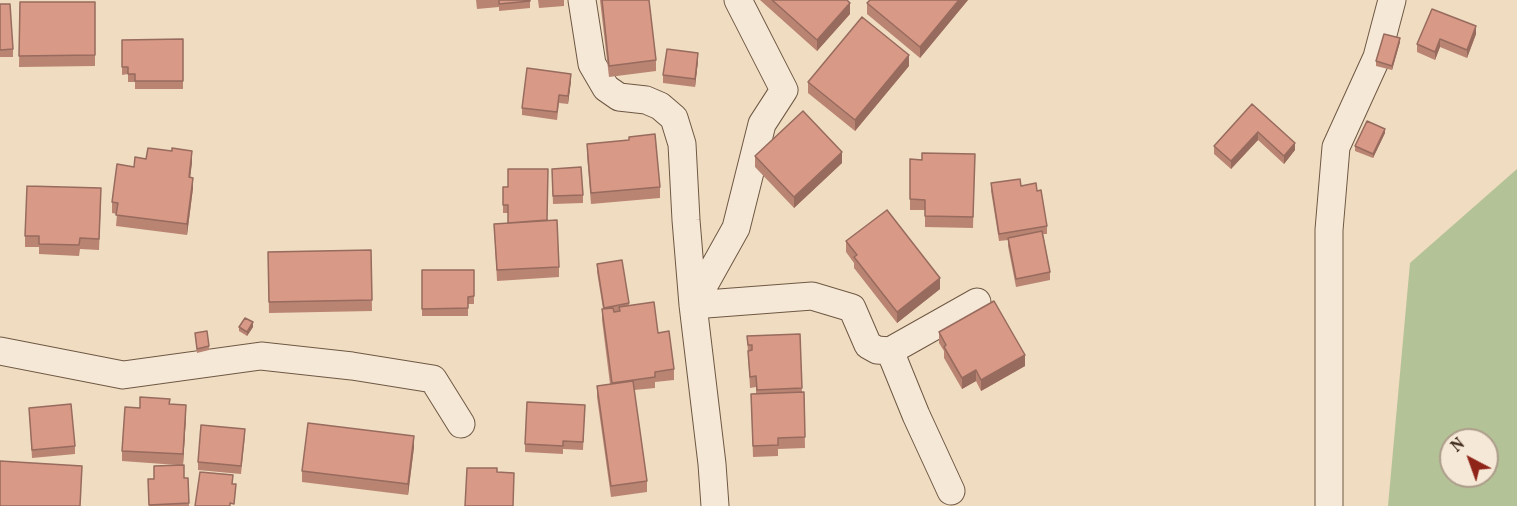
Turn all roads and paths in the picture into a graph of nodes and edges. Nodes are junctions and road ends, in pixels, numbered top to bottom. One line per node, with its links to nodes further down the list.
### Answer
1 (582, 0): 5 (street)
2 (738, 0): 5 (street)
3 (1392, 0): 11 (street)
4 (976, 302): 7 (street)
5 (693, 305): 7 (street); 10 (street)
6 (0, 351): 8 (street)
7 (890, 351): 9 (street)
8 (461, 424)
9 (951, 491)
10 (715, 506)
11 (1329, 506)

